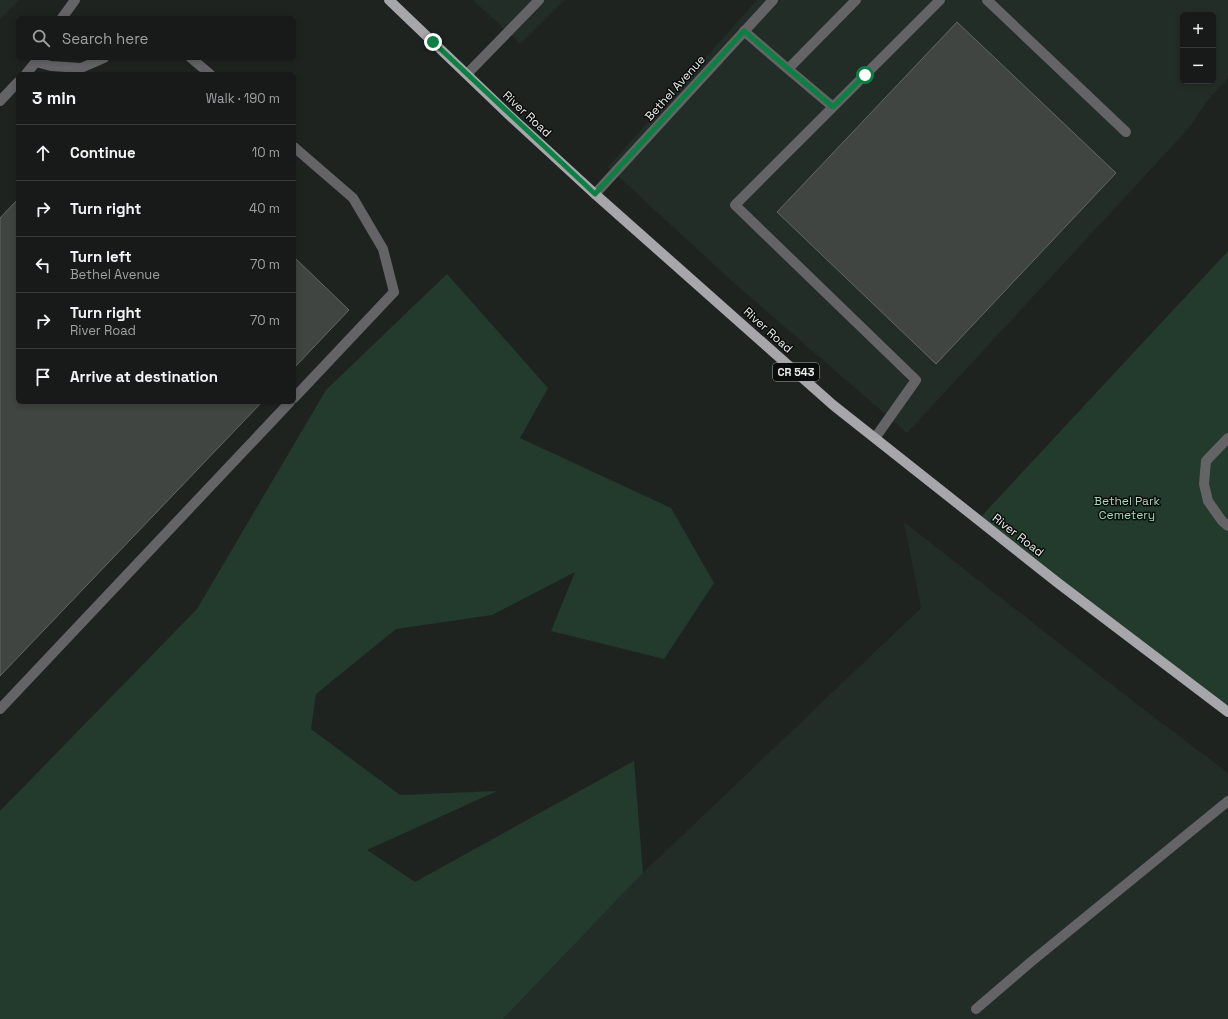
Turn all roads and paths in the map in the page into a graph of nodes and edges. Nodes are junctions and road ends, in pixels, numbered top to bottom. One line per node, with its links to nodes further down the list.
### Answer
1 (75, 0): 8 (street)
2 (389, 0): 16 (main road, River Road / CR 543)
3 (540, 0): 16 (street)
4 (773, 0): 9 (street, Bethel Avenue)
5 (856, 0): 13 (street)
6 (940, 0): 19 (street)
7 (987, 0): 20 (street)
8 (63, 16)
9 (744, 31): 13 (street); 22 (street, Bethel Avenue)
10 (37, 60): 11 (street); 14 (street)
11 (99, 60)
12 (193, 60): 15 (street)
13 (788, 69): 19 (street)
14 (28, 72)
15 (208, 72)
16 (466, 74): 22 (main road, River Road / CR 543)
17 (16, 84): 18 (street)
18 (0, 101)
19 (833, 107): 25 (street)
20 (1126, 132)
21 (296, 149): 23 (street)
22 (595, 194): 25 (main road, River Road / CR 543)
23 (296, 396)
24 (288, 404): 28 (street)
25 (875, 438): 29 (main road, River Road / CR 543)
26 (1228, 438): 27 (street)
27 (1228, 526)
28 (0, 709)
29 (1228, 712)
30 (1228, 801): 31 (street)
31 (976, 1009)

